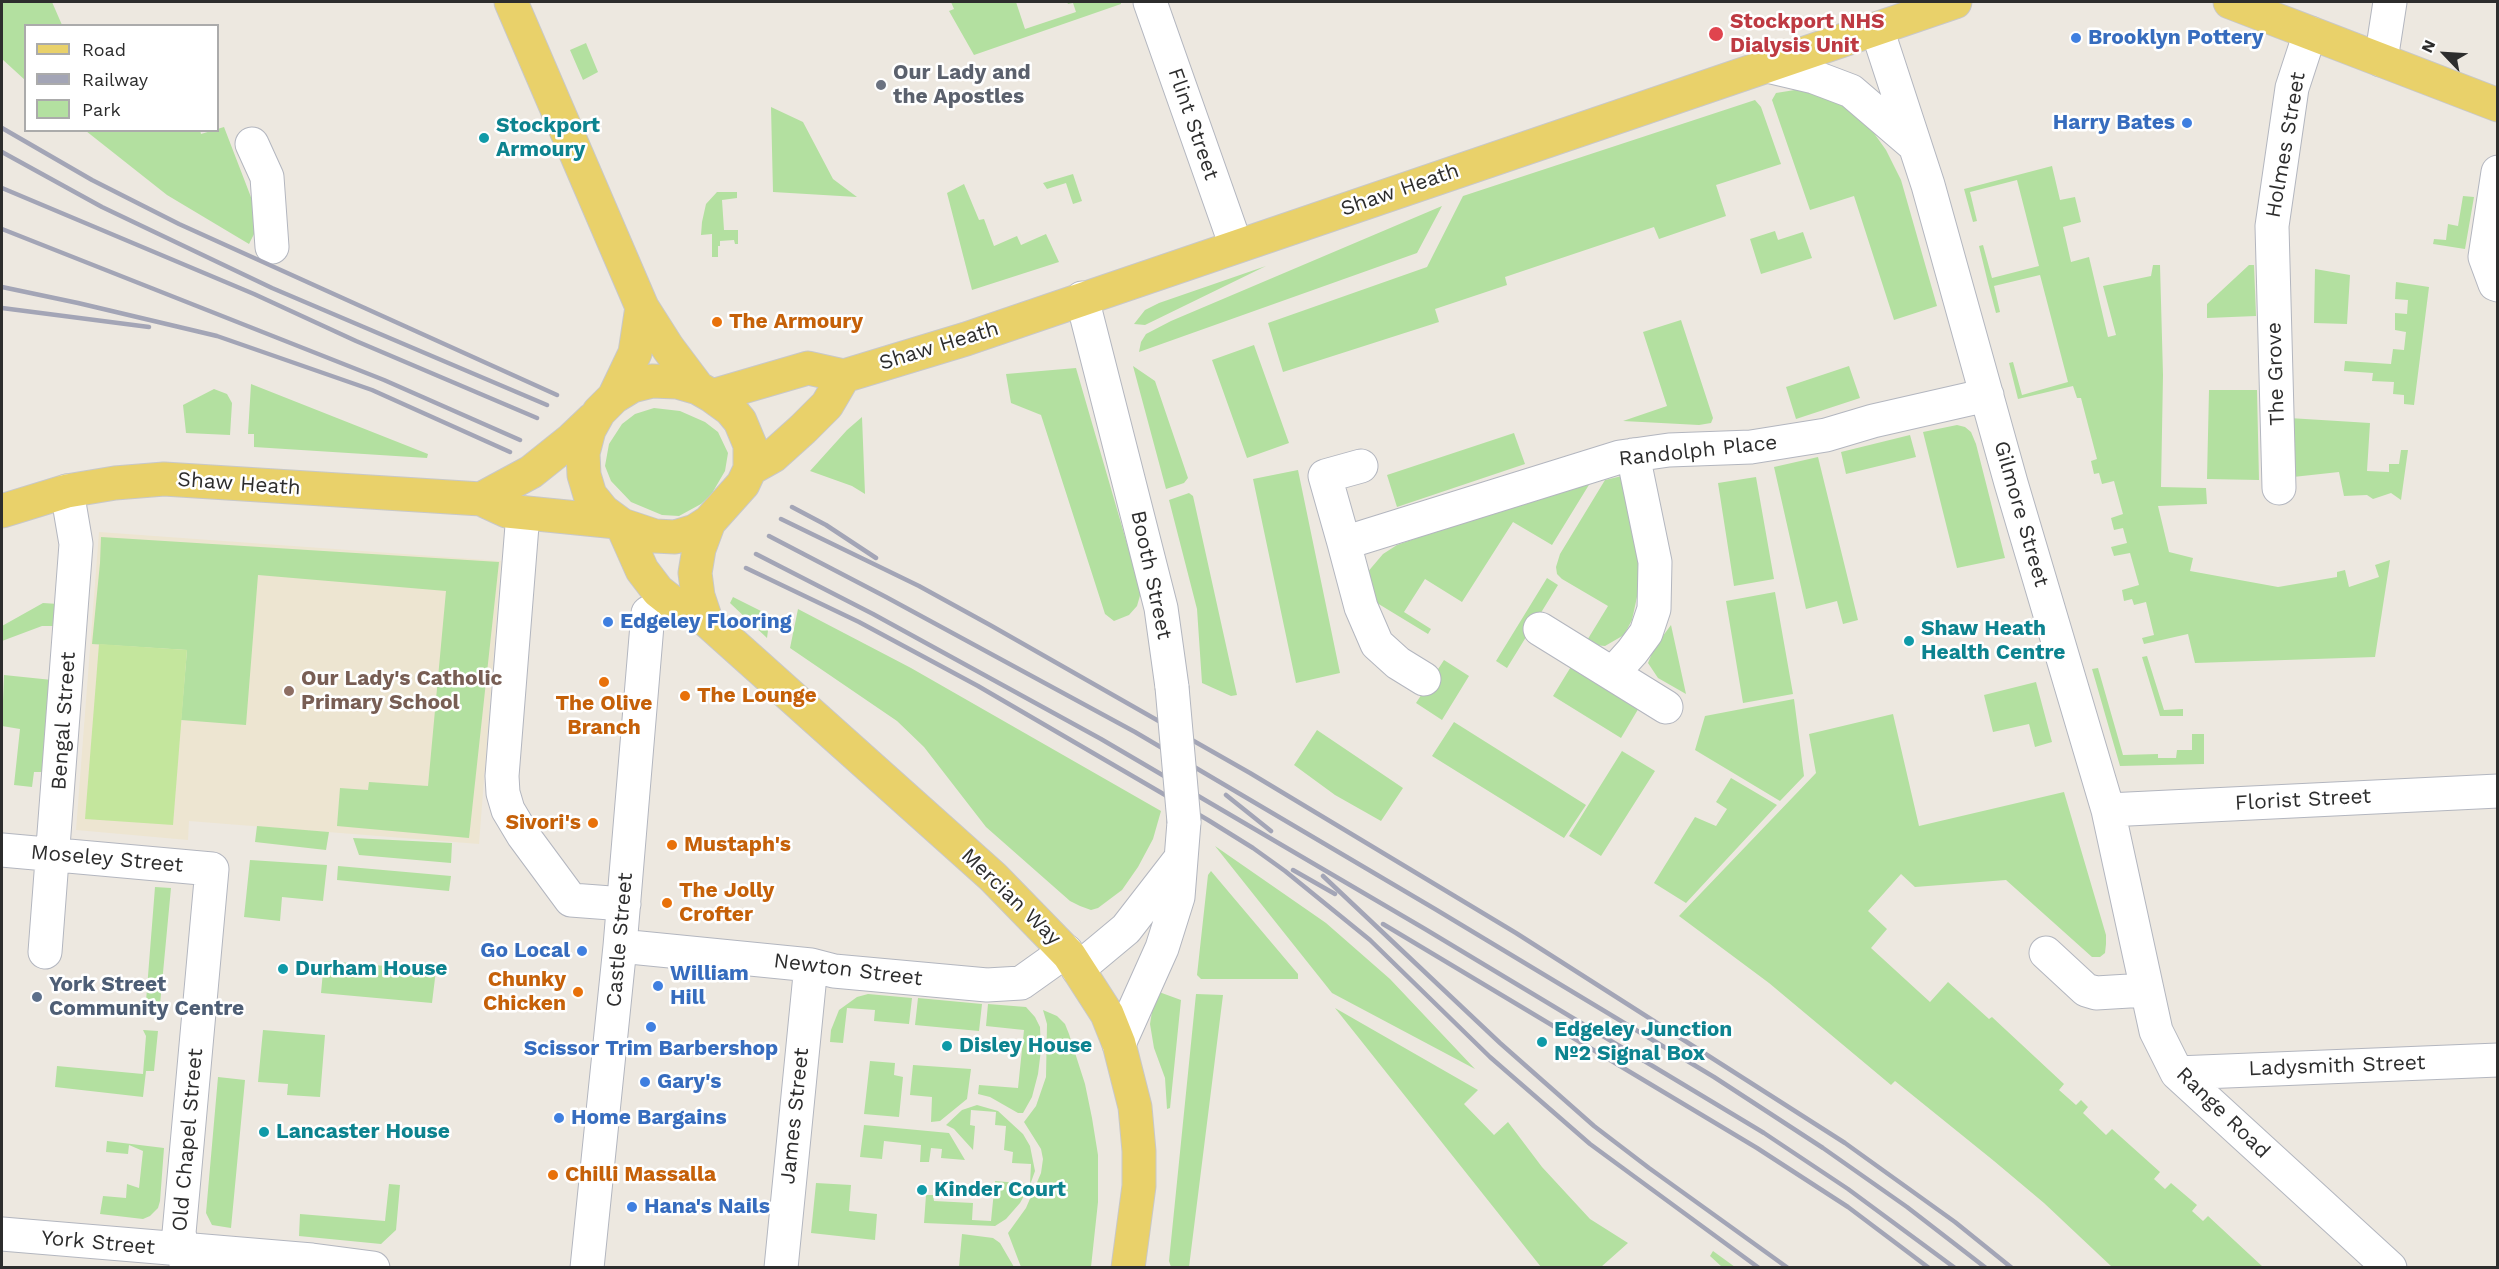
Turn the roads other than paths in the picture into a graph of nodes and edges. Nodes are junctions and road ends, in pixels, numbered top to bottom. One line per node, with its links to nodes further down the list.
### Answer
1 (511, 2): 19 (main road)
2 (1150, 2): 14 (street, Flint Street)
3 (1955, 2): 6 (main road, Shaw Heath)
4 (2230, 2): 7 (main road)
5 (2390, 2): 8 (street)
6 (1877, 29): 9 (main road, Shaw Heath); 12 (street, Gilmore Street)
7 (2310, 33): 8 (main road); 16 (street, Holmes Street)
8 (2381, 60): 10 (main road)
9 (1767, 66): 12 (street, Gilmore Street); 14 (main road, Shaw Heath)
10 (2498, 105)
11 (252, 144): 15 (street)
12 (1914, 146): 22 (street, Gilmore Street)
13 (2498, 172): 17 (street)
14 (1236, 246): 18 (main road, Shaw Heath)
15 (272, 247)
16 (2272, 260): 27 (street, The Grove)
17 (2498, 285)
18 (1082, 298): 20 (main road, Shaw Heath); 45 (street, Booth Street, bridge)
19 (642, 307): 21 (main road); 23 (main road)
20 (844, 376): 21 (main road, Shaw Heath); 26 (main road)
21 (705, 392): 23 (main road); 26 (main road)
22 (1987, 395): 24 (street, Randolph Place); 42 (street, Gilmore Street)
23 (607, 404): 29 (main road); 32 (main road)
24 (1633, 455): 34 (street, Randolph Place); 38 (street)
25 (1360, 466): 34 (street)
26 (750, 469): 31 (main road)
27 (2279, 488)
28 (67, 491): 29 (main road, Shaw Heath); 30 (main road, Shaw Heath); 44 (street, Bengal Street)
29 (481, 499): 33 (main road, Shaw Heath)
30 (2, 511)
31 (709, 522): 32 (main road); 36 (main road)
32 (620, 523): 33 (main road, Shaw Heath); 36 (main road, Mercian Way)
33 (522, 526): 47 (street)
34 (1344, 543): 39 (street)
35 (648, 613): 47 (street, Castle Street)
36 (706, 620): 51 (main road, Mercian Way)
37 (1540, 628): 38 (street)
38 (1613, 673): 40 (street)
39 (1424, 679)
40 (1666, 707)
41 (2498, 791): 42 (street, Florist Street)
42 (2108, 810): 53 (street, Gilmore Street)
43 (2, 850): 44 (street, Moseley Street)
44 (54, 855): 46 (street, Moseley Street); 49 (street, Bengal Street)
45 (1181, 858): 51 (street); 54 (street, Booth Street)
46 (212, 869): 58 (street, Old Chapel Street)
47 (624, 898): 48 (street, Castle Street)
48 (620, 946): 52 (street, Newton Street); 60 (street, Castle Street)
49 (45, 952)
50 (2046, 953): 53 (street)
51 (1072, 960): 52 (street, Newton Street); 54 (main road, Mercian Way)
52 (811, 965): 61 (street, James Street)
53 (2146, 990): 56 (street, Range Road)
54 (1119, 1044): 62 (main road, Mercian Way)
55 (2498, 1059): 56 (street, Ladysmith Street)
56 (2177, 1073): 63 (street, Range Road)
57 (2, 1234): 58 (street, York Street)
58 (184, 1259): 59 (street, York Street)
59 (374, 1268)
60 (588, 1268)
61 (780, 1268)
62 (1128, 1268)
63 (2390, 1268)

